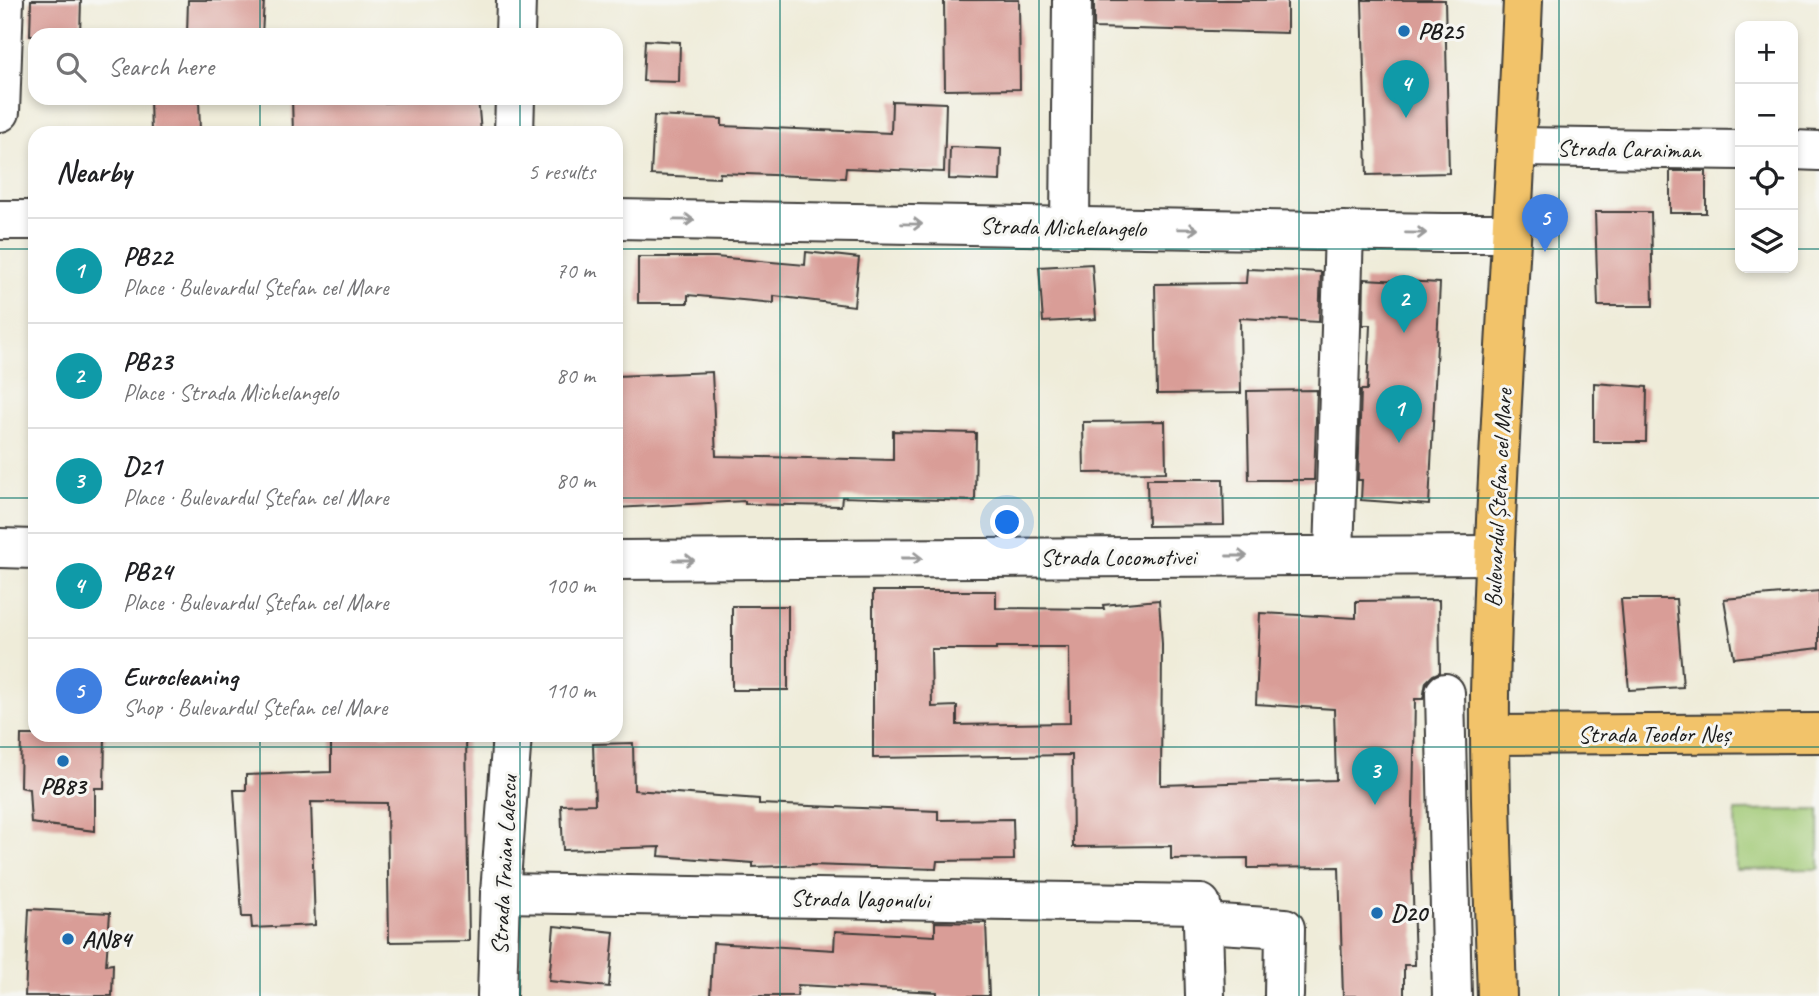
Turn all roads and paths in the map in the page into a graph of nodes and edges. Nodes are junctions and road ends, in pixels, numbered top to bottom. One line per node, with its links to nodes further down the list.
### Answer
1 (4, 0): 7 (street)
2 (516, 0): 5 (street)
3 (1072, 0): 16 (street)
4 (1523, 0): 9 (main road, Bulevardul Ștefan cel Mare)
5 (515, 28)
6 (515, 105): 8 (street)
7 (0, 112)
8 (514, 126)
9 (1517, 147): 10 (street, Strada Caraiman); 18 (main road, Bulevardul Ștefan cel Mare)
10 (1735, 150)
11 (1798, 150): 12 (street)
12 (1819, 151)
13 (623, 219): 16 (street, Strada Michelangelo, one-way to 16)
14 (0, 220): 15 (street)
15 (28, 220)
16 (1070, 227): 17 (street, Strada Michelangelo, one-way to 17)
17 (1344, 231): 18 (street, Strada Michelangelo, one-way to 18); 21 (street)
18 (1511, 233): 22 (main road, Bulevardul Ștefan cel Mare)
19 (0, 548): 20 (street)
20 (28, 549)
21 (1334, 555): 22 (street, Strada Locomotivei); 23 (street, Strada Locomotivei, one-way to 21)
22 (1495, 555): 26 (main road, Bulevardul Ștefan cel Mare)
23 (623, 560)
24 (1445, 693): 33 (street)
25 (1819, 733): 26 (main road, Strada Teodor Neș)
26 (1490, 735): 34 (main road, Bulevardul Ștefan cel Mare)
27 (511, 742): 28 (street, Strada Traian Lalescu)
28 (500, 894): 29 (street, Strada Vagonului); 30 (street, Strada Traian Lalescu)
29 (1203, 922): 31 (street); 32 (street)
30 (497, 996)
31 (1205, 996)
32 (1284, 996)
33 (1452, 996)
34 (1497, 996)

